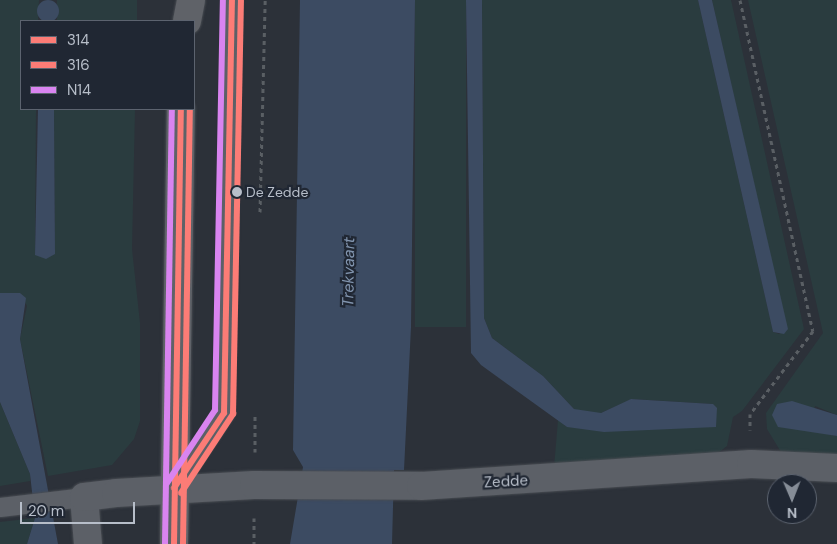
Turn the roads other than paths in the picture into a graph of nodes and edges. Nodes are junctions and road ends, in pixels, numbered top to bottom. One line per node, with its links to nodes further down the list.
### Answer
1 (176, 0): 4 (main road)
2 (192, 0): 5 (main road)
3 (232, 0): 8 (lane)
4 (179, 20)
5 (187, 20)
6 (181, 110): 8 (main road)
7 (837, 468): 8 (street, Zedde)
8 (174, 488): 9 (street, Zedde); 12 (main road)
9 (73, 498): 10 (lane); 11 (street)
10 (9, 506)
11 (88, 544)
12 (174, 544)

